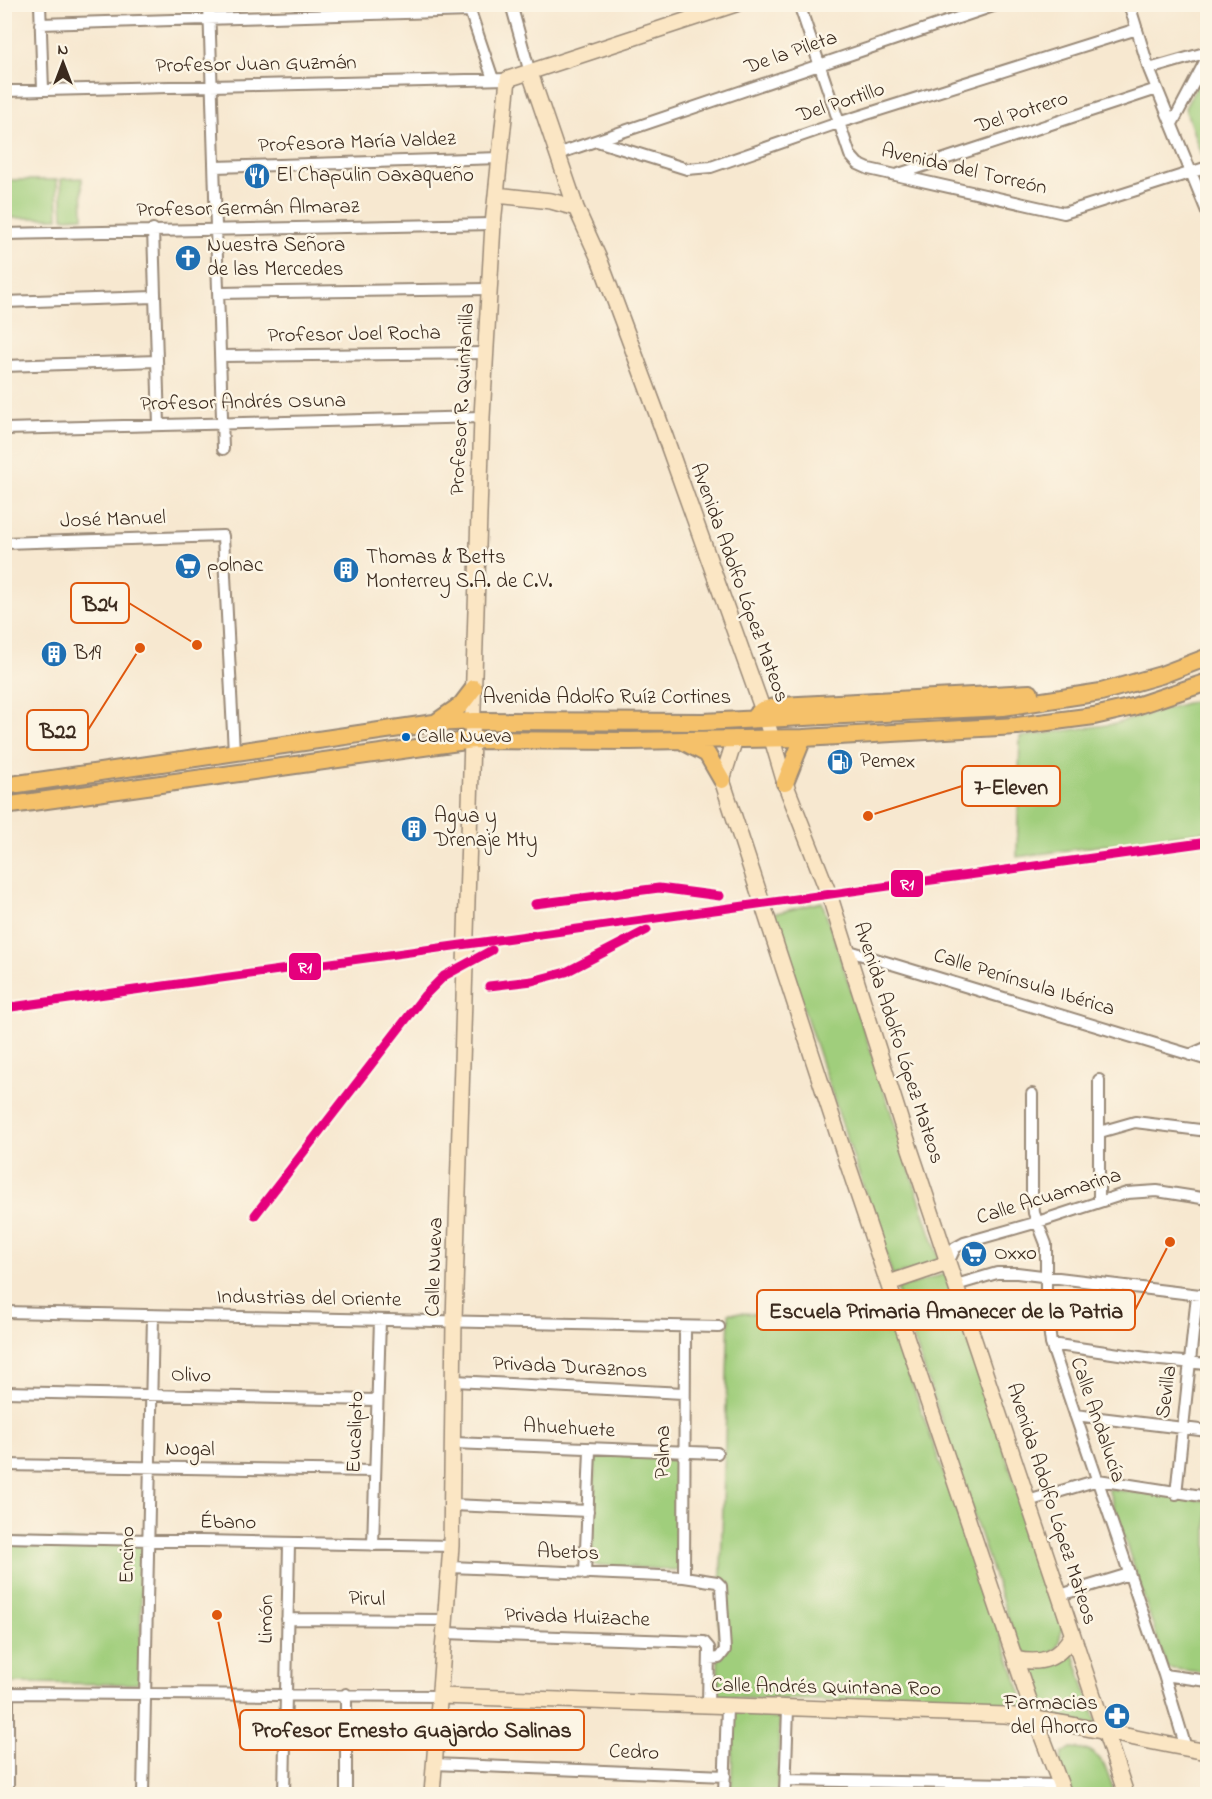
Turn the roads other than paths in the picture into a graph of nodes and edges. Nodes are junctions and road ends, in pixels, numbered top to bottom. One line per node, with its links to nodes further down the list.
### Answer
1 (40, 4): 10 (street)
2 (209, 4): 9 (street)
3 (511, 4): 15 (street)
4 (736, 4): 15 (street)
5 (799, 4): 13 (street, Avenida del Torreón)
6 (999, 4): 13 (street, De la Pileta)
7 (1129, 4): 11 (street)
8 (469, 6): 9 (street); 16 (street, Profesor R. Quintanilla)
9 (210, 18): 10 (street); 17 (street)
10 (40, 24): 19 (street)
11 (1137, 29): 14 (street); 21 (street, Del Portillo)
12 (1208, 54): 14 (street); 22 (street)
13 (820, 64): 21 (street, Avenida del Torreón); 23 (street, De la Pileta)
14 (1149, 69): 18 (street)
15 (530, 73): 16 (street); 24 (street, Avenida Adolfo López Mateos)
16 (501, 79): 17 (street, Profesor Juan Guzmán); 25 (street, Profesor R. Quintanilla)
17 (212, 85): 19 (street, Profesor Juan Guzmán); 26 (street)
18 (1157, 89): 22 (street); 29 (street, Del Potrero)
19 (42, 90): 20 (street, Profesor Juan Guzmán)
20 (4, 91)
21 (838, 123): 23 (street, Del Portillo); 29 (street, Avenida del Torreón)
22 (1172, 124): 28 (street)
23 (597, 141): 24 (street)
24 (557, 154): 31 (street, Avenida Adolfo López Mateos)
25 (500, 158): 26 (street, Profesora María Valdez); 30 (street, Profesor R. Quintanilla)
26 (215, 167): 35 (street)
27 (1208, 167): 28 (street, Avenida del Torreón)
28 (1191, 173): 29 (street, Avenida del Torreón); 32 (street)
29 (899, 174)
30 (496, 195): 31 (street); 33 (street, Profesor R. Quintanilla)
31 (576, 208): 55 (street, Avenida Adolfo López Mateos)
32 (1208, 214)
33 (493, 224): 35 (street, Profesor Germán Almaraz); 37 (street, Profesor R. Quintanilla)
34 (153, 229): 35 (street, Profesor Germán Almaraz); 36 (street, Profesor Germán Almaraz); 39 (street)
35 (217, 229): 38 (street)
36 (4, 234)
37 (489, 289): 38 (street); 41 (street, Profesor R. Quintanilla)
38 (220, 293): 42 (street)
39 (154, 297): 40 (street); 43 (street)
40 (4, 302)
41 (487, 353): 42 (street, Profesor Joel Rocha); 45 (street, Profesor R. Quintanilla)
42 (222, 356): 46 (street)
43 (157, 362): 44 (street); 47 (street)
44 (4, 366)
45 (482, 417): 46 (street, Profesor Andrés Osuna); 54 (street, Profesor R. Quintanilla)
46 (222, 423): 47 (street, Profesor Andrés Osuna); 49 (street)
47 (159, 425): 48 (street, Profesor Andrés Osuna)
48 (4, 429)
49 (223, 449)
50 (4, 543): 63 (street, José Manuel)
51 (1208, 646): 55 (main road, Avenida Adolfo Ruíz Cortines)
52 (1208, 657): 55 (main road, Avenida Adolfo Ruíz Cortines)
53 (1208, 682): 58 (main road, Avenida Adolfo Ruíz Cortines)
54 (474, 688): 56 (street, Profesor R. Quintanilla); 57 (main road)
55 (759, 712): 56 (main road, Avenida Adolfo Ruíz Cortines); 59 (main road); 60 (street, Avenida Adolfo López Mateos)
56 (474, 721): 57 (main road, Avenida Adolfo Ruíz Cortines); 61 (street, Calle Nueva)
57 (434, 723): 63 (main road, Avenida Adolfo Ruíz Cortines)
58 (803, 738): 60 (main road, Avenida Adolfo Ruíz Cortines); 65 (main road)
59 (735, 739): 60 (main road, Avenida Adolfo Ruíz Cortines); 62 (main road, Avenida Adolfo Ruíz Cortines); 64 (street)
60 (772, 739): 65 (street, Avenida Adolfo López Mateos)
61 (473, 740): 62 (main road, Avenida Adolfo Ruíz Cortines); 67 (main road, Avenida Adolfo Ruíz Cortines); 87 (street, Calle Nueva)
62 (680, 740): 64 (main road)
63 (234, 752): 66 (main road, Avenida Adolfo Ruíz Cortines)
64 (722, 780): 81 (street)
65 (785, 783): 68 (street, Avenida Adolfo López Mateos)
66 (4, 786)
67 (4, 806)
68 (846, 950): 70 (street, Calle Península Ibérica); 79 (street, Avenida Adolfo López Mateos)
69 (1208, 1047): 70 (street)
70 (1190, 1055): 71 (street, Calle Península Ibérica)
71 (1208, 1060)
72 (1099, 1080): 74 (street)
73 (1032, 1094): 78 (street, Calle Andalucía)
74 (1100, 1131): 75 (street); 77 (street)
75 (1208, 1131)
76 (1208, 1199): 77 (street, Calle Acuamarina)
77 (1099, 1200): 78 (street, Calle Acuamarina)
78 (1038, 1222): 79 (street, Calle Acuamarina); 80 (street, Calle Andalucía)
79 (948, 1263): 81 (street); 82 (street, Avenida Adolfo López Mateos)
80 (1046, 1276): 82 (street); 83 (street); 90 (street, Calle Andalucía)
81 (889, 1283): 128 (street)
82 (956, 1285): 111 (street, Avenida Adolfo López Mateos)
83 (1202, 1296): 91 (street, Sevilla)
84 (4, 1312): 85 (street, Industrias del Oriente)
85 (153, 1316): 86 (street, Industrias del Oriente); 96 (street, Encino)
86 (380, 1320): 87 (street, Industrias del Oriente); 97 (street, Eucalipto)
87 (454, 1322): 88 (street, Industrias del Oriente); 93 (street, Calle Nueva)
88 (685, 1327): 89 (street, Industrias del Oriente); 95 (street, Palma)
89 (719, 1327)
90 (1051, 1344): 91 (street); 98 (street, Calle Andalucía)
91 (1191, 1363): 92 (street); 99 (street, Sevilla)
92 (1208, 1364)
93 (455, 1381): 95 (street, Privada Duraznos); 101 (street, Calle Nueva)
94 (4, 1392): 96 (street, Olivo)
95 (683, 1393): 103 (street, Palma)
96 (151, 1395): 97 (street, Olivo); 106 (street, Encino)
97 (376, 1400): 107 (street, Eucalipto)
98 (1075, 1415): 99 (street); 108 (street, Calle Andalucía)
99 (1181, 1428): 100 (street); 109 (street, Sevilla)
100 (1208, 1431)
101 (453, 1443): 102 (street, Ahuehuete); 112 (street, Calle Nueva)
102 (590, 1450): 103 (street, Ahuehuete); 113 (street)
103 (684, 1452): 104 (street, Ahuehuete); 122 (street, Palma)
104 (717, 1453)
105 (4, 1465): 106 (street, Nogal)
106 (149, 1468): 107 (street, Nogal); 115 (street, Encino)
107 (375, 1471): 117 (street, Eucalipto)
108 (1098, 1480): 109 (street); 111 (street); 121 (street, Calle Andalucía)
109 (1176, 1494): 110 (street)
110 (1208, 1497)
111 (1028, 1501): 123 (street, Avenida Adolfo López Mateos)
112 (452, 1505): 113 (street); 118 (street, Calle Nueva)
113 (588, 1511): 120 (street)
114 (4, 1537): 115 (street, Ébano)
115 (148, 1541): 116 (street, Ébano); 134 (street, Encino)
116 (289, 1544): 117 (street, Ébano); 124 (street, Limón)
117 (373, 1545): 118 (street, Ébano)
118 (451, 1546): 119 (street, Calle Nueva)
119 (450, 1567): 120 (street, Abetos); 125 (street, Calle Nueva)
120 (585, 1574): 122 (street, Abetos)
121 (1129, 1574): 123 (street); 129 (street, Calle Andalucía)
122 (684, 1577): 127 (street, Abetos)
123 (1060, 1595): 126 (street, Avenida Adolfo López Mateos)
124 (287, 1619): 125 (street, Pirul); 132 (street, Limón)
125 (446, 1627): 127 (street, Privada Huizache); 135 (street, Calle Nueva)
126 (1072, 1635): 128 (street); 140 (street, Avenida Adolfo López Mateos)
127 (709, 1659): 136 (street)
128 (1015, 1659): 139 (street)
129 (1164, 1675): 130 (street); 141 (street, Calle Andalucía)
130 (1208, 1681)
131 (6, 1693): 134 (street); 147 (street)
132 (285, 1694): 133 (street); 134 (street); 149 (street, Limón)
133 (346, 1694): 135 (street); 150 (street)
134 (144, 1695): 148 (street, Encino)
135 (440, 1696): 136 (street, Calle Andrés Quintana Roo); 143 (street, Calle Nueva)
136 (708, 1706): 137 (street, Calle Andrés Quintana Roo)
137 (727, 1707): 138 (street, Calle Andrés Quintana Roo); 144 (street)
138 (788, 1709): 139 (street, Calle Andrés Quintana Roo); 145 (street)
139 (1035, 1718): 140 (street, Calle Andrés Quintana Roo); 146 (street)
140 (1106, 1734): 141 (street, Calle Andrés Quintana Roo); 154 (street, Avenida Adolfo López Mateos)
141 (1186, 1748): 142 (street, Calle Andrés Quintana Roo)
142 (1208, 1752)
143 (434, 1764): 144 (street, Cedro); 151 (street, Calle Nueva)
144 (725, 1776): 152 (street)
145 (786, 1780): 146 (street); 153 (street)
146 (1062, 1790)
147 (8, 1794)
148 (143, 1794)
149 (284, 1794)
150 (346, 1794)
151 (432, 1794)
152 (724, 1794)
153 (785, 1794)
154 (1126, 1794)

